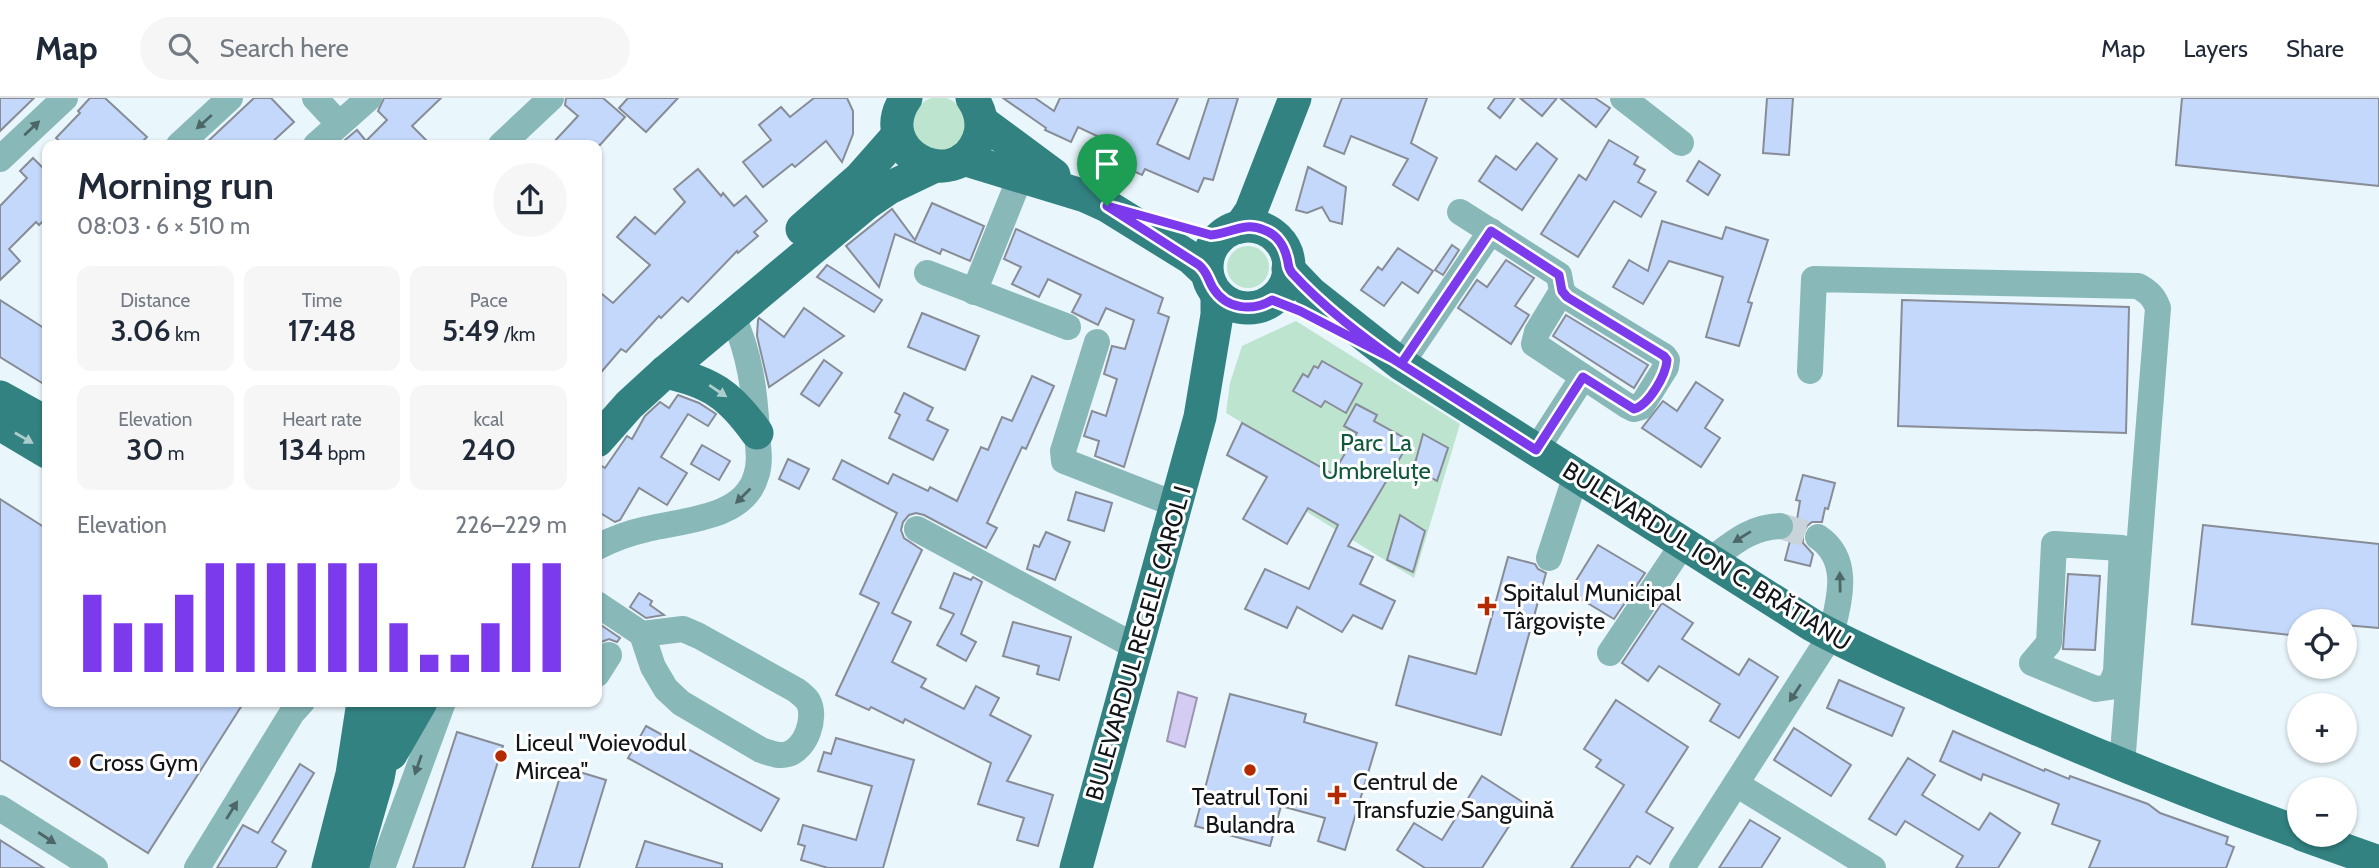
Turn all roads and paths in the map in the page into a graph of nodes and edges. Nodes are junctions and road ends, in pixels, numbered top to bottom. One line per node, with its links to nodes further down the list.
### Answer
1 (65, 98): 15 (street, one-way to 1)
2 (230, 98): 11 (street, one-way to 11)
3 (315, 98): 10 (street)
4 (369, 98): 10 (street)
5 (551, 98): 13 (street)
6 (1623, 98): 14 (street)
7 (1293, 103): 21 (main road); 23 (main road)
8 (982, 108): 16 (main road); 19 (main road)
9 (897, 111): 16 (main road); 18 (main road)
10 (339, 124): 12 (street)
11 (184, 140)
12 (321, 140)
13 (507, 140)
14 (1681, 144)
15 (0, 159)
16 (949, 162): 17 (main road); 18 (main road)
17 (1021, 175): 19 (main road); 28 (street)
18 (876, 186): 30 (main road); 38 (main road)
19 (1096, 201): 21 (main road); 26 (main road)
20 (1460, 212): 22 (street)
21 (1232, 231): 23 (main road); 26 (main road)
22 (1491, 231): 27 (street); 33 (street)
23 (1276, 238): 24 (main road)
24 (1288, 269): 29 (main road); 33 (main road, BULEVARDUL ION C. BRĂTIANU)
25 (927, 273): 28 (street)
26 (1212, 283): 29 (main road); 39 (main road, BULEVARDUL REGELE CAROL I)
27 (1562, 291): 36 (street); 36 (street)
28 (974, 292): 31 (street)
29 (1262, 303): 33 (main road, BULEVARDUL ION C. BRĂTIANU); 39 (main road, BULEVARDUL REGELE CAROL I)
30 (733, 314): 35 (main road); 42 (street)
31 (1068, 327)
32 (1097, 342): 47 (street)
33 (1397, 362): 45 (main road, BULEVARDUL ION C. BRĂTIANU)
34 (1810, 371): 65 (street)
35 (665, 372): 42 (main road, one-way to 42); 43 (main road)
36 (1583, 377): 45 (street)
37 (0, 397): 40 (main road)
38 (602, 407)
39 (1200, 417): 47 (main road, BULEVARDUL REGELE CAROL I)
40 (42, 420)
41 (0, 424): 44 (main road, one-way to 44)
42 (757, 433): 51 (street, one-way to 51)
43 (602, 435)
44 (42, 449)
45 (1536, 450): 46 (main road, BULEVARDUL ION C. BRĂTIANU)
46 (1576, 475): 52 (main road, BULEVARDUL ION C. BRĂTIANU); 53 (street)
47 (1177, 505): 57 (main road, BULEVARDUL REGELE CAROL I)
48 (1780, 526): 52 (street, one-way to 52)
49 (917, 529): 57 (street)
50 (1818, 537): 56 (street, one-way to 50)
51 (602, 545)
52 (1696, 552): 56 (main road, BULEVARDUL ION C. BRĂTIANU); 58 (street)
53 (1549, 558)
54 (602, 607): 55 (street)
55 (642, 634): 55 (street)
56 (1831, 635): 65 (main road, BULEVARDUL ION C. BRĂTIANU); 67 (street, one-way to 67)
57 (1138, 649): 77 (main road, BULEVARDUL REGELE CAROL I)
58 (1610, 653)
59 (2032, 663): 59 (street)
60 (297, 707): 73 (street, one-way to 60)
61 (363, 707): 66 (main road)
62 (390, 707): 66 (main road)
63 (417, 707): 66 (main road)
64 (441, 707): 76 (street, one-way to 76)
65 (2122, 765): 69 (main road, BULEVARDUL ION C. BRĂTIANU)
66 (365, 776): 74 (main road); 75 (main road)
67 (1736, 784): 78 (street); 79 (street)
68 (0, 808): 72 (street, one-way to 72)
69 (2287, 829)
70 (2337, 847): 71 (main road, BULEVARDUL ION C. BRĂTIANU)
71 (2379, 862)
72 (94, 868)
73 (197, 868)
74 (328, 868)
75 (352, 868)
76 (382, 868)
77 (1076, 868)
78 (1682, 868)
79 (1873, 868)

